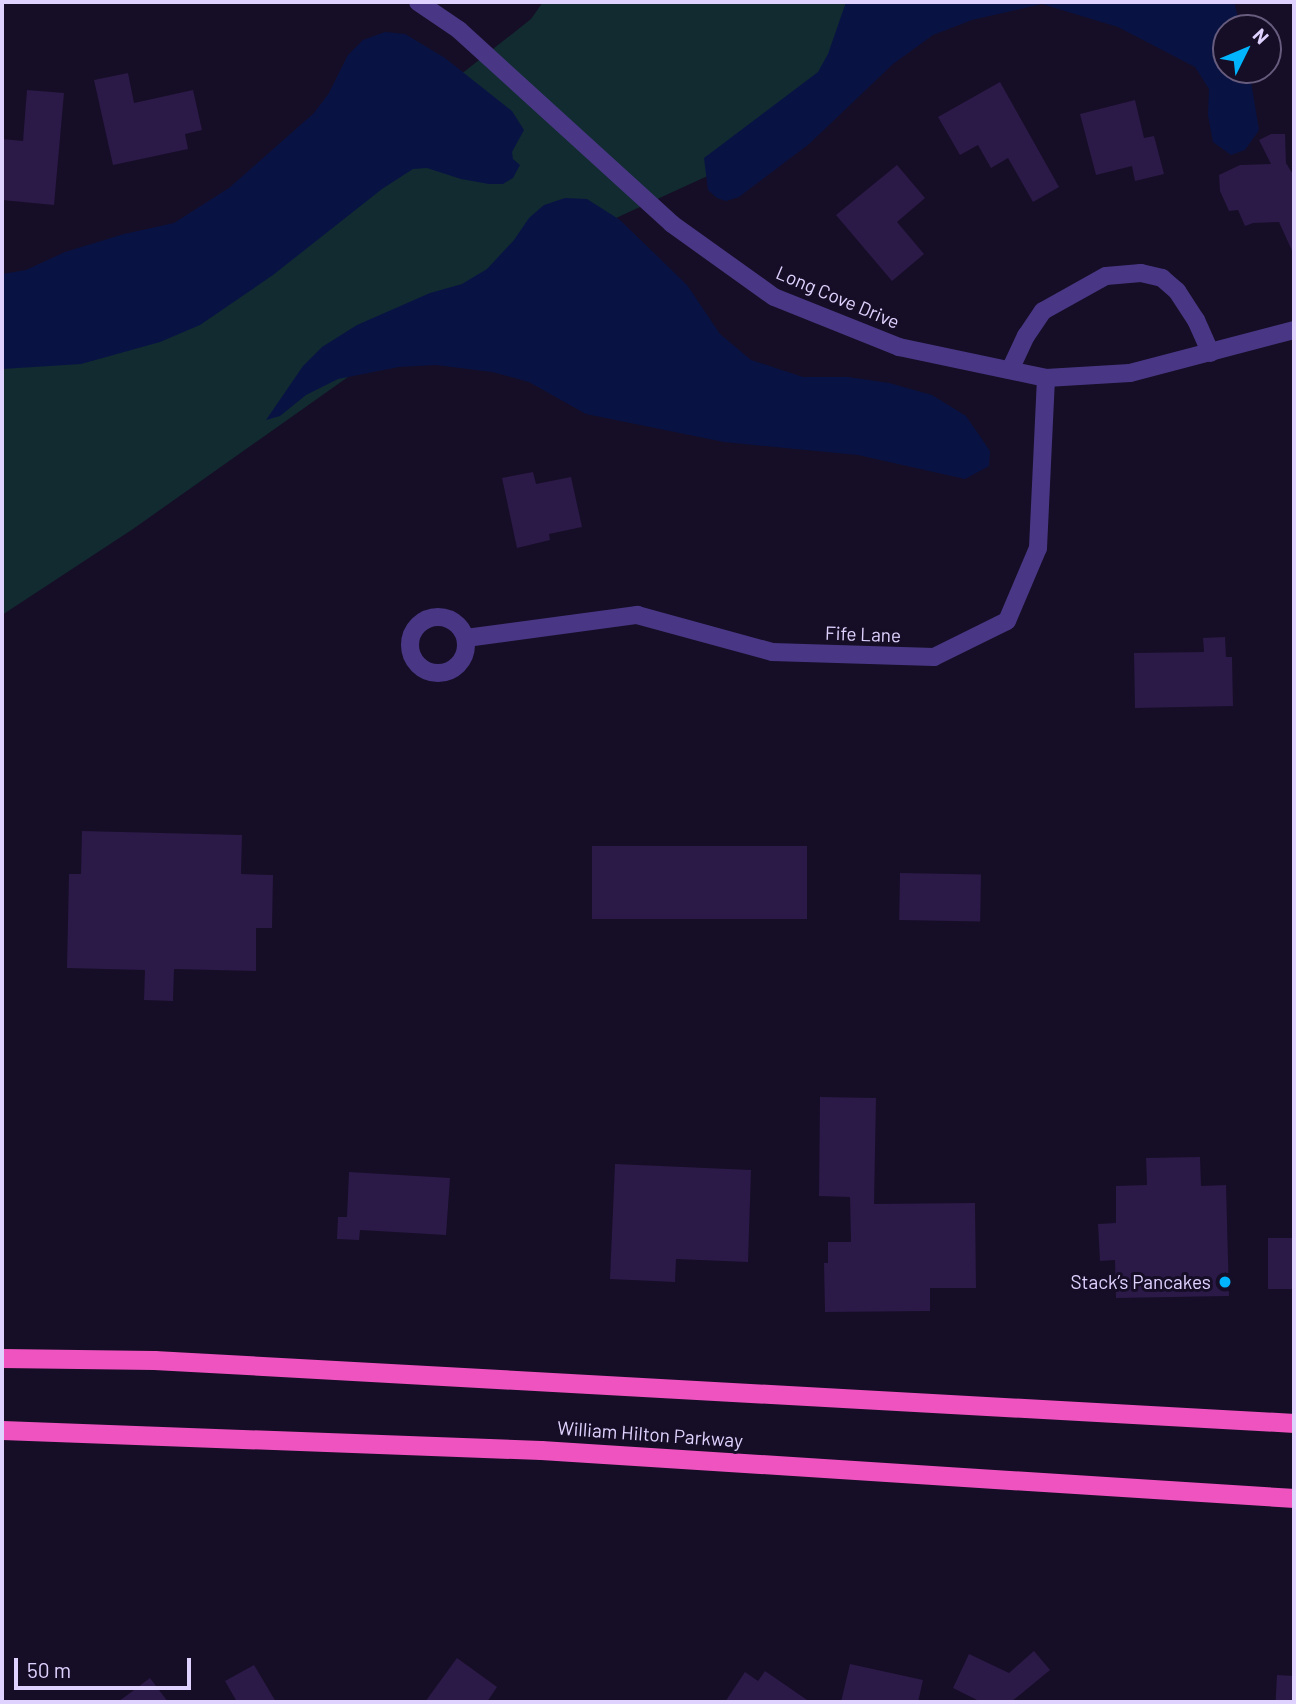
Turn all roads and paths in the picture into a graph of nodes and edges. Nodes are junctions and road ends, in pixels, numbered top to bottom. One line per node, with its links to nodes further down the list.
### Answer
1 (418, 2): 4 (street, Long Cove Drive)
2 (1294, 330): 3 (street, Long Cove Drive)
3 (1211, 353): 4 (street); 5 (street, Long Cove Drive)
4 (1010, 370): 5 (street, Long Cove Drive)
5 (1046, 378): 6 (street, Fife Lane)
6 (466, 638)
7 (2, 1357): 8 (highway)
8 (1294, 1423)
9 (2, 1430): 10 (highway, William Hilton Parkway)
10 (1294, 1498)

